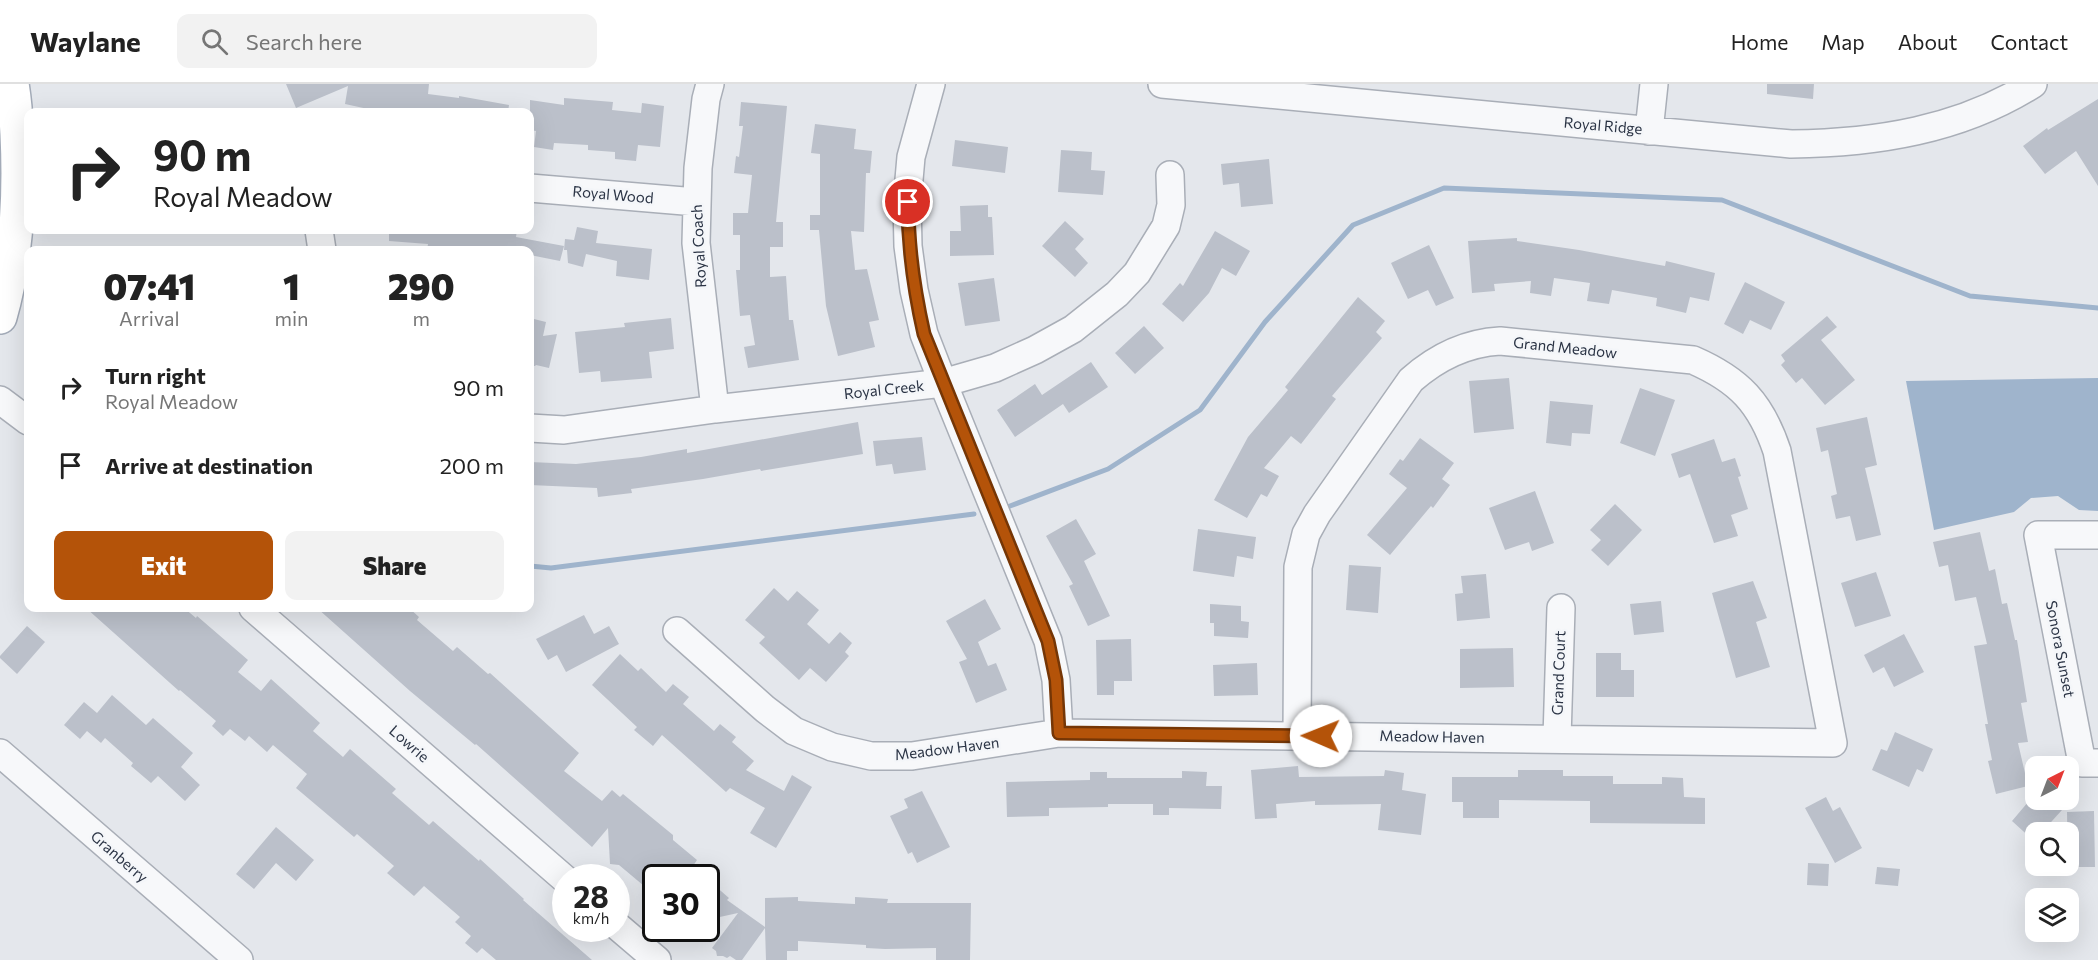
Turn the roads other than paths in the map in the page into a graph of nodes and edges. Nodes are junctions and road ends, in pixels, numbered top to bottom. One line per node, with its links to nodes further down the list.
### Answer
1 (12, 84): 11 (main road)
2 (710, 84): 10 (street, Royal Coach)
3 (931, 84): 12 (street)
4 (1162, 84): 7 (street, Royal Ridge)
5 (1654, 84): 7 (street)
6 (2033, 84): 7 (street, Royal Ridge)
7 (1649, 131)
8 (1170, 175): 12 (street, Royal Creek)
9 (534, 188): 10 (street, Royal Wood)
10 (696, 202): 14 (street, Royal Coach)
11 (0, 317)
12 (942, 383): 14 (street, Royal Creek); 21 (street)
13 (0, 400): 15 (street)
14 (715, 409): 16 (street, Royal Creek)
15 (24, 418)
16 (534, 428)
17 (2098, 535): 26 (street, Sonora Sunset)
18 (1561, 608): 23 (street, Grand Court)
19 (258, 612): 27 (street, Lowrie)
20 (677, 631): 21 (street, Meadow Haven)
21 (1059, 733): 22 (street, Meadow Haven)
22 (1297, 736): 23 (street, Meadow Haven); 24 (street, Grand Meadow)
23 (1557, 738): 24 (street, Meadow Haven)
24 (1833, 743)
25 (0, 753): 29 (street, Granberry)
26 (2090, 763)
27 (552, 868)
28 (630, 936): 30 (street)
29 (239, 960)
30 (657, 960)

